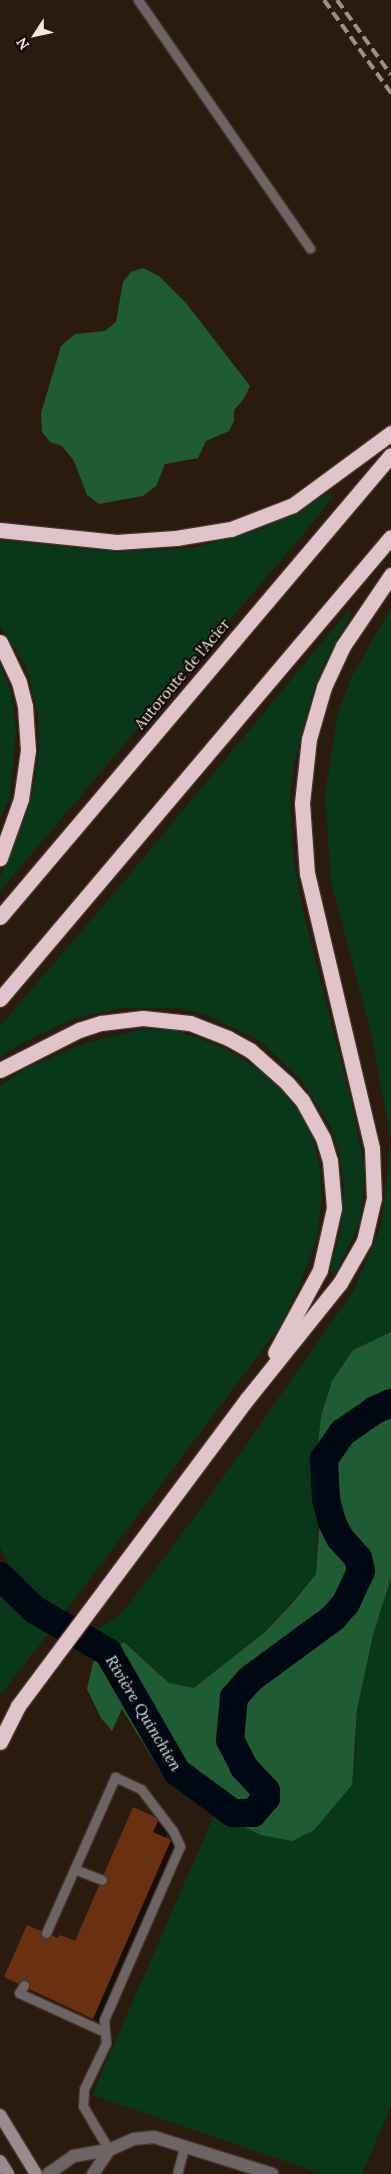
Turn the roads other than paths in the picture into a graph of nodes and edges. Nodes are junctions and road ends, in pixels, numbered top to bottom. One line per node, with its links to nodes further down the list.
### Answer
1 (138, 0): 2 (lane)
2 (310, 248)
3 (391, 433): 5 (highway)
4 (391, 454): 10 (highway, Autoroute de l'Acier)
5 (0, 530)
6 (391, 537): 11 (highway)
7 (391, 575): 13 (highway)
8 (0, 642): 9 (highway)
9 (0, 858)
10 (0, 917)
11 (0, 999)
12 (0, 1070): 13 (highway)
13 (247, 1399): 14 (highway)
14 (18, 1706): 15 (highway); 16 (highway)
15 (0, 1723)
16 (0, 1742)
17 (74, 1869): 18 (lane); 19 (lane); 21 (lane)
18 (102, 1880)
19 (46, 1933)
20 (24, 1985): 21 (lane)
21 (105, 2032): 24 (lane)
22 (0, 2115): 27 (main road)
23 (185, 2145): 24 (street); 30 (lane); 31 (street)
24 (109, 2150): 28 (street); 29 (street)
25 (0, 2162): 26 (main road)
26 (8, 2174)
27 (36, 2174)
28 (48, 2174)
29 (94, 2174)
30 (177, 2174)
31 (272, 2174)

